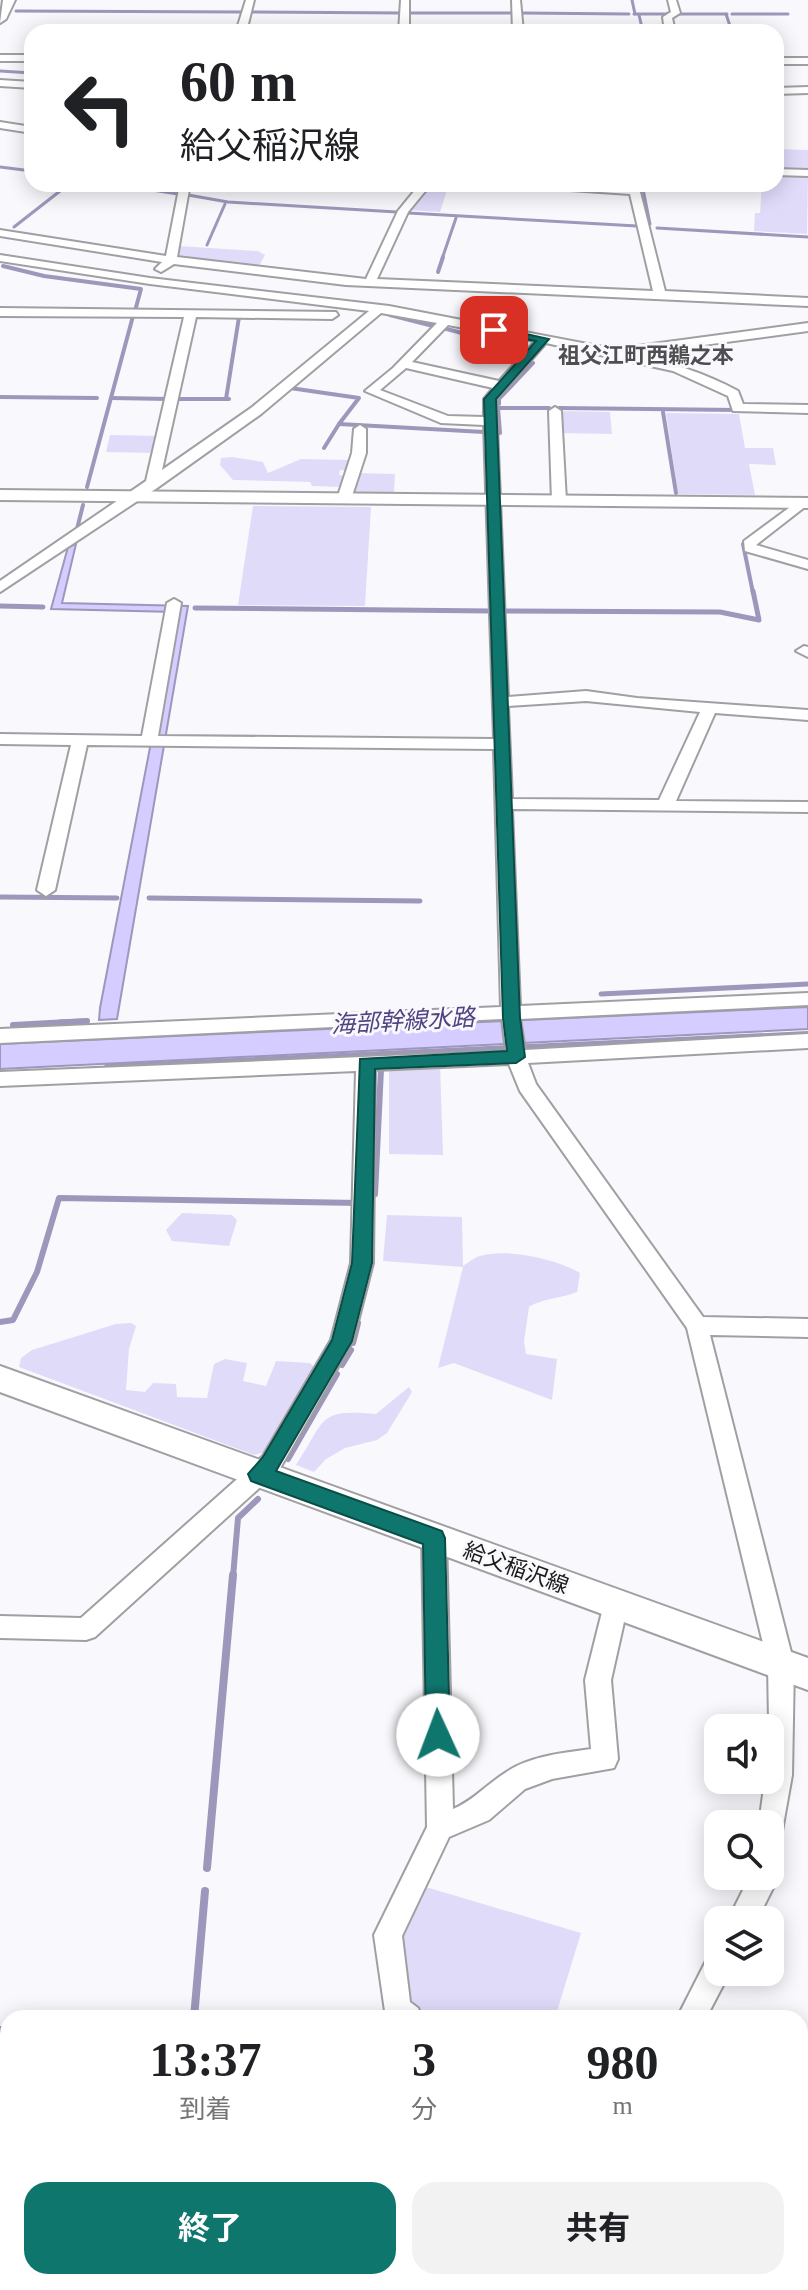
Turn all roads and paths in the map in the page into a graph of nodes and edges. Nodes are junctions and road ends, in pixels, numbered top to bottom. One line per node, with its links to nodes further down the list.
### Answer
1 (250, 0): 5 (street)
2 (405, 0): 6 (street)
3 (516, 0): 7 (street)
4 (672, 0): 8 (street)
5 (243, 24)
6 (404, 24)
7 (518, 24)
8 (668, 24)
9 (0, 58): 10 (street)
10 (24, 58)
11 (784, 61): 12 (street)
12 (808, 61)
13 (0, 83): 14 (street)
14 (24, 84)
15 (808, 90): 16 (street)
16 (784, 91)
17 (0, 125): 18 (street)
18 (24, 129)
19 (784, 172): 20 (street)
20 (808, 173)
21 (184, 192): 26 (street)
22 (419, 192): 28 (street)
23 (634, 192): 29 (street)
24 (0, 233): 26 (street)
25 (0, 258): 27 (street)
26 (171, 260): 27 (street); 28 (street)
27 (150, 281): 31 (street)
28 (369, 283): 29 (street); 31 (street)
29 (660, 295): 30 (street)
30 (808, 302)
31 (358, 307): 33 (street)
32 (0, 312): 34 (street)
33 (374, 312): 34 (street); 35 (street); 45 (street)
34 (191, 314): 45 (street)
35 (444, 322): 37 (street); 39 (street)
36 (808, 327): 38 (street)
37 (543, 339): 38 (street); 40 (street)
38 (618, 353): 41 (street)
39 (403, 364): 40 (street); 43 (street)
40 (502, 386): 43 (street)
41 (808, 409)
42 (555, 411): 50 (street)
43 (491, 421): 49 (street)
44 (360, 429): 48 (street)
45 (152, 485): 47 (street)
46 (0, 495): 47 (street)
47 (134, 497): 48 (street); 53 (street)
48 (344, 499): 49 (street)
49 (494, 500): 50 (street); 55 (street)
50 (559, 501): 51 (street)
51 (805, 503): 52 (street)
52 (808, 565)
53 (0, 588)
54 (173, 607): 60 (street)
55 (501, 702): 56 (street); 61 (street)
56 (709, 709): 57 (street); 63 (street)
57 (808, 715)
58 (0, 739): 59 (street)
59 (80, 739): 60 (street); 65 (street)
60 (156, 740): 61 (street)
61 (502, 744): 62 (street)
62 (505, 804): 63 (street); 67 (street)
63 (665, 806): 64 (street)
64 (808, 807)
65 (46, 890)
66 (808, 999): 67 (street)
67 (512, 1016): 68 (street); 70 (street)
68 (0, 1036)
69 (808, 1041): 70 (street)
70 (516, 1054): 71 (street); 73 (street)
71 (366, 1063): 72 (street); 76 (street)
72 (0, 1079)
73 (697, 1326): 74 (street); 80 (street)
74 (808, 1328)
75 (0, 1379): 76 (main road, 給父稲沢線)
76 (259, 1474): 77 (main road, 給父稲沢線); 79 (street)
77 (434, 1538): 78 (main road, 給父稲沢線); 82 (street)
78 (616, 1604): 80 (main road, 給父稲沢線); 82 (street)
79 (0, 1627)
80 (794, 1669): 81 (street)
81 (774, 1810)
82 (440, 1828): 84 (street)
83 (708, 1986): 85 (street)
84 (397, 2010)
85 (695, 2010)

